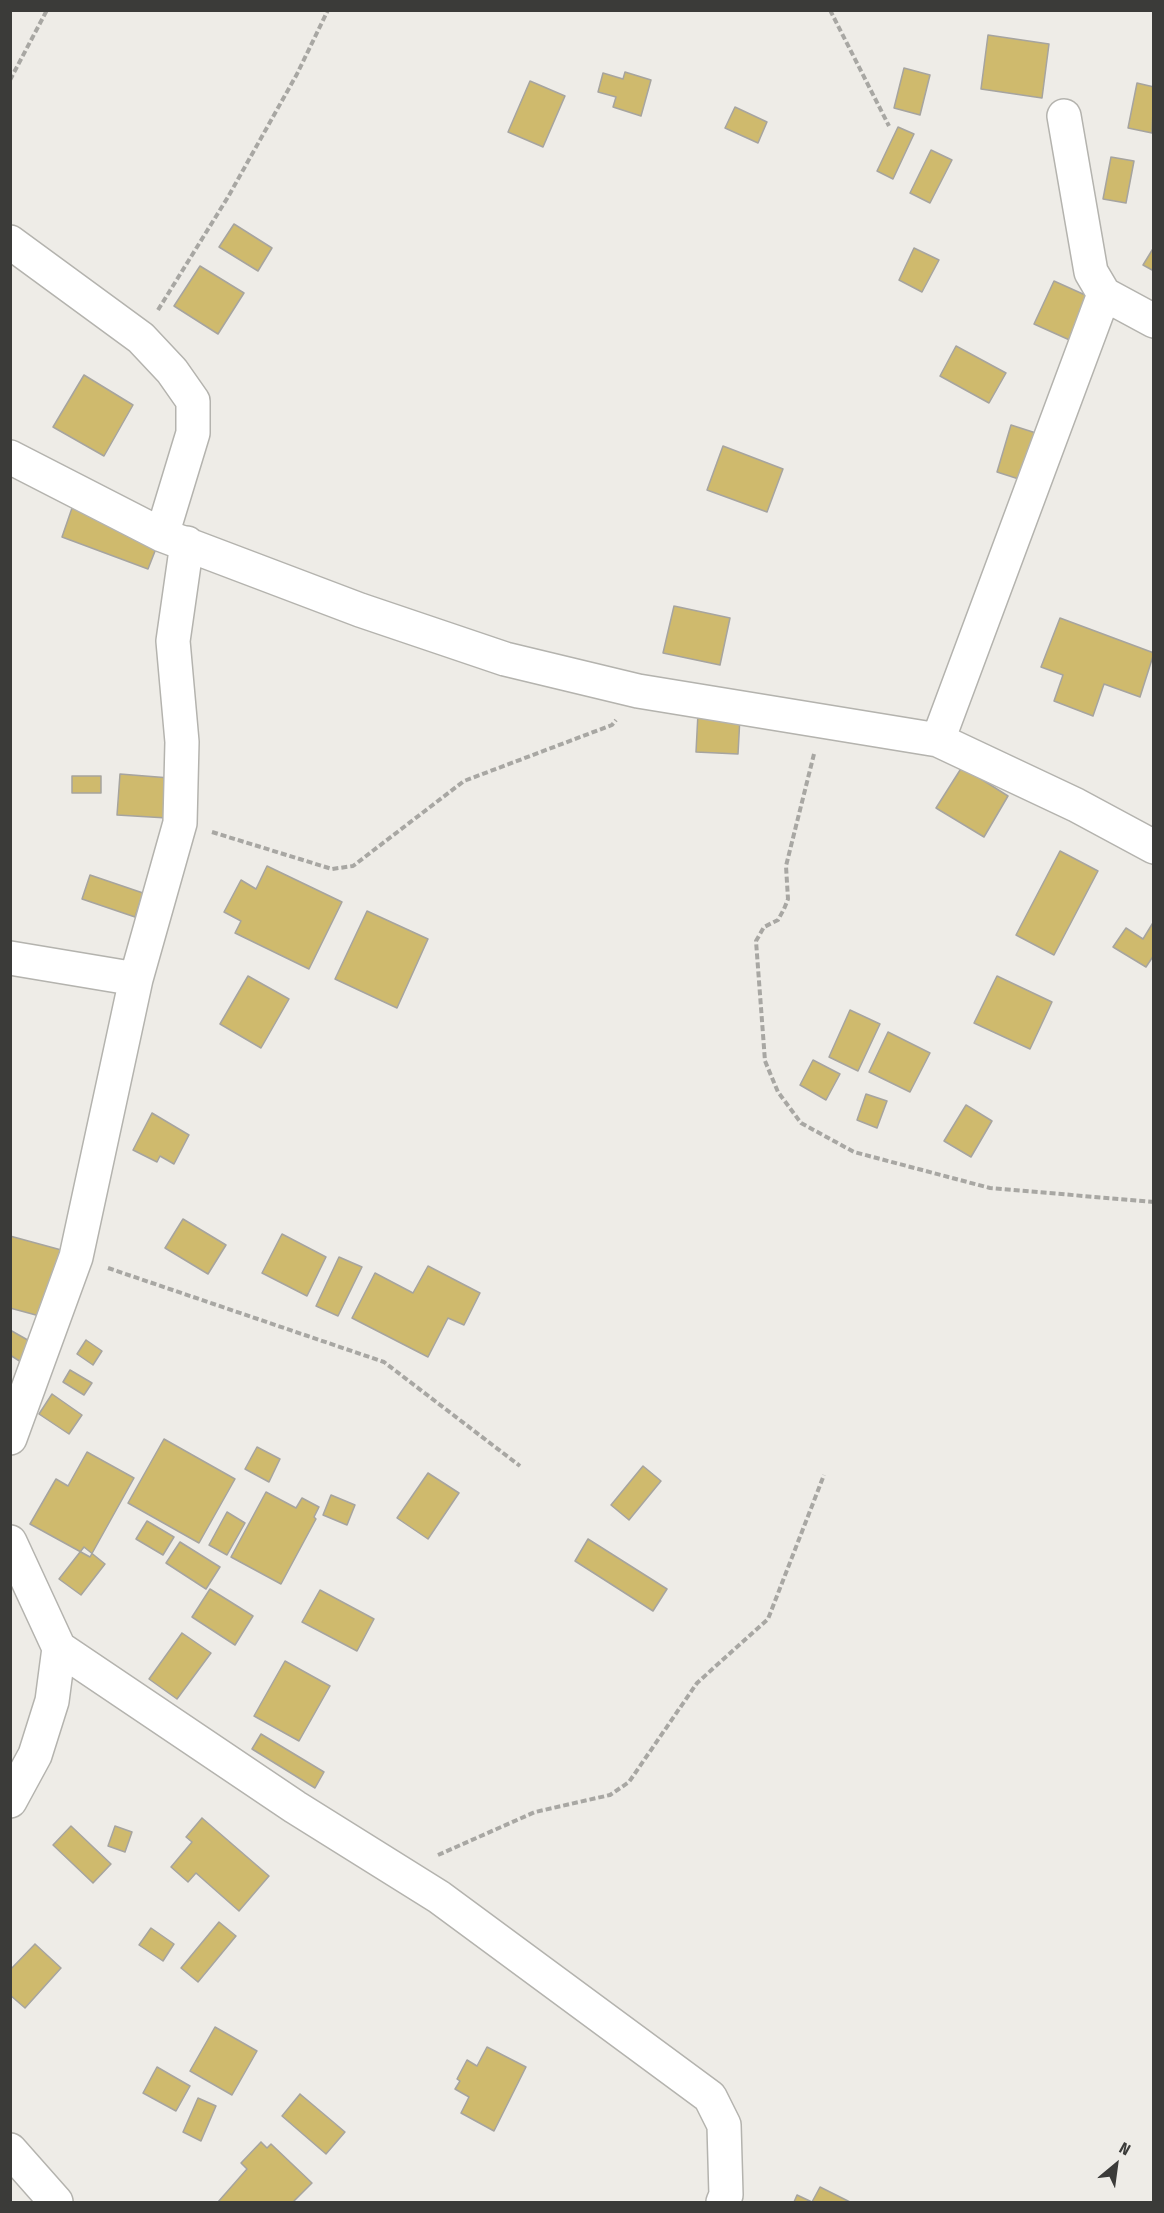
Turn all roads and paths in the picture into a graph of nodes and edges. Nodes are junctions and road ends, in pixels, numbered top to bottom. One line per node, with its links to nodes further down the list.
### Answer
1 (47, 10): 4 (path)
2 (328, 10): 10 (path)
3 (830, 10): 6 (path)
4 (10, 80)
5 (1064, 116): 8 (street)
6 (889, 126)
7 (10, 242): 10 (street)
8 (1104, 294): 9 (street); 15 (street)
9 (1154, 321)
10 (141, 338): 12 (street)
11 (10, 457): 12 (street)
12 (174, 539): 13 (street); 16 (street)
13 (638, 691): 14 (street); 16 (path)
14 (822, 721): 15 (street); 20 (path)
15 (938, 740): 17 (street)
16 (180, 823): 19 (street)
17 (1154, 847)
18 (10, 958): 19 (street)
19 (136, 979): 21 (street)
20 (1154, 1202)
21 (76, 1257): 22 (street); 24 (path)
22 (17, 1401): 23 (street)
23 (10, 1438)
24 (520, 1466)
25 (824, 1475): 29 (path)
26 (10, 1542): 27 (street)
27 (59, 1648): 28 (street); 29 (street)
28 (10, 1801)
29 (399, 1872): 32 (street)
30 (10, 2150): 31 (street)
31 (56, 2202)
32 (723, 2202)

